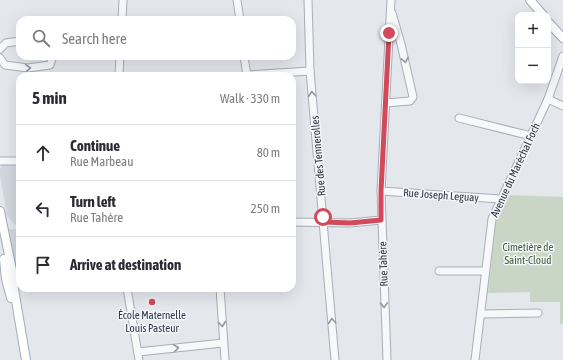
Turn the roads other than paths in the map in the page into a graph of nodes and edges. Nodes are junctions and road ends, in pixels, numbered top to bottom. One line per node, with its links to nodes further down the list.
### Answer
1 (123, 0): 8 (street)
2 (237, 0): 9 (street)
3 (308, 0): 19 (street, Rue des Tennerolles)
4 (391, 0): 6 (street, Rue Tahère)
5 (530, 0): 7 (main road)
6 (390, 10): 24 (street, Rue Tahère); 24 (street, one-way to 24)
7 (540, 12)
8 (122, 16)
9 (239, 16)
10 (551, 25): 11 (main road)
11 (563, 38)
12 (16, 42): 13 (street)
13 (0, 49)
14 (563, 56): 23 (street, Avenue du Maréchal Foch)
15 (0, 58): 16 (street, one-way to 16)
16 (52, 60)
17 (120, 60): 20 (street)
18 (245, 60): 21 (street)
19 (310, 71): 22 (street); 35 (street, Rue des Tennerolles, one-way to 19)
20 (119, 72)
21 (246, 72)
22 (296, 72)
23 (548, 99): 25 (street); 27 (street, Avenue du Maréchal Foch)
24 (386, 102): 30 (street, Rue Tahère)
25 (563, 106)
26 (459, 118): 27 (street)
27 (531, 136): 31 (street, Avenue du Maréchal Foch)
28 (16, 161): 29 (street)
29 (0, 162)
30 (381, 191): 31 (street, Rue Joseph Leguay); 33 (street, Rue Tahère)
31 (501, 199): 38 (street, Avenue du Maréchal Foch)
32 (0, 211): 39 (main road)
33 (381, 220): 35 (street); 51 (street, Rue Tahère, one-way to 51)
34 (296, 222): 35 (street)
35 (324, 222): 50 (street, Rue des Tennerolles, one-way to 35)
36 (0, 234): 39 (main road)
37 (439, 271): 38 (street)
38 (485, 271): 43 (street, Avenue du Maréchal Foch)
39 (10, 278): 46 (main road); 47 (main road)
40 (128, 292): 45 (street)
41 (220, 292): 44 (street, one-way to 44)
42 (538, 313): 43 (street)
43 (481, 314): 52 (street, Avenue du Maréchal Foch)
44 (223, 343): 45 (street, one-way to 44); 49 (street)
45 (138, 352): 48 (street)
46 (20, 360)
47 (26, 360)
48 (139, 360)
49 (225, 360)
50 (335, 360)
51 (386, 360)
52 (475, 360)

